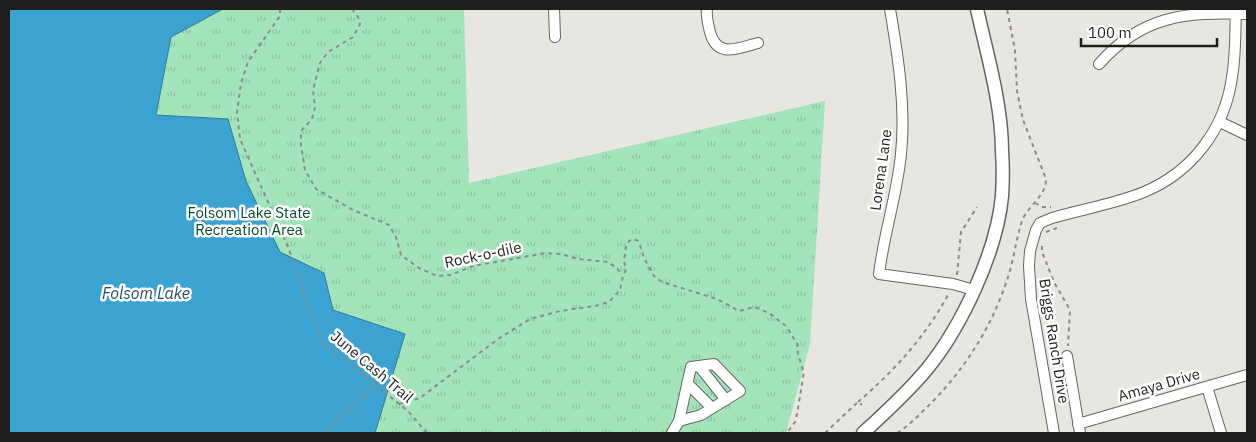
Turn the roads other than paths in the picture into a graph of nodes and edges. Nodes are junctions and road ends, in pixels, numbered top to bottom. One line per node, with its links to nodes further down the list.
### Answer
1 (554, 9): 7 (street)
2 (890, 9): 12 (street, Lorena Lane)
3 (978, 9): 12 (main road)
4 (1236, 11): 6 (street); 9 (street); 10 (street, Briggs Ranch Drive)
5 (706, 13): 8 (street)
6 (1247, 14)
7 (555, 37)
8 (758, 43)
9 (1098, 64)
10 (1220, 122): 11 (street); 24 (street, Briggs Ranch Drive)
11 (1247, 135)
12 (974, 290): 23 (main road)
13 (1067, 356): 21 (street)
14 (699, 366): 16 (street); 18 (street); 18 (street)
15 (1247, 375): 17 (street, Amaya Drive)
16 (687, 383): 19 (street); 20 (street)
17 (1207, 387): 21 (street, Amaya Drive); 25 (street)
18 (726, 400): 19 (street)
19 (712, 408): 20 (street)
20 (679, 421): 22 (street)
21 (1079, 429)
22 (672, 433)
23 (863, 433)
24 (1054, 433)
25 (1221, 433)

